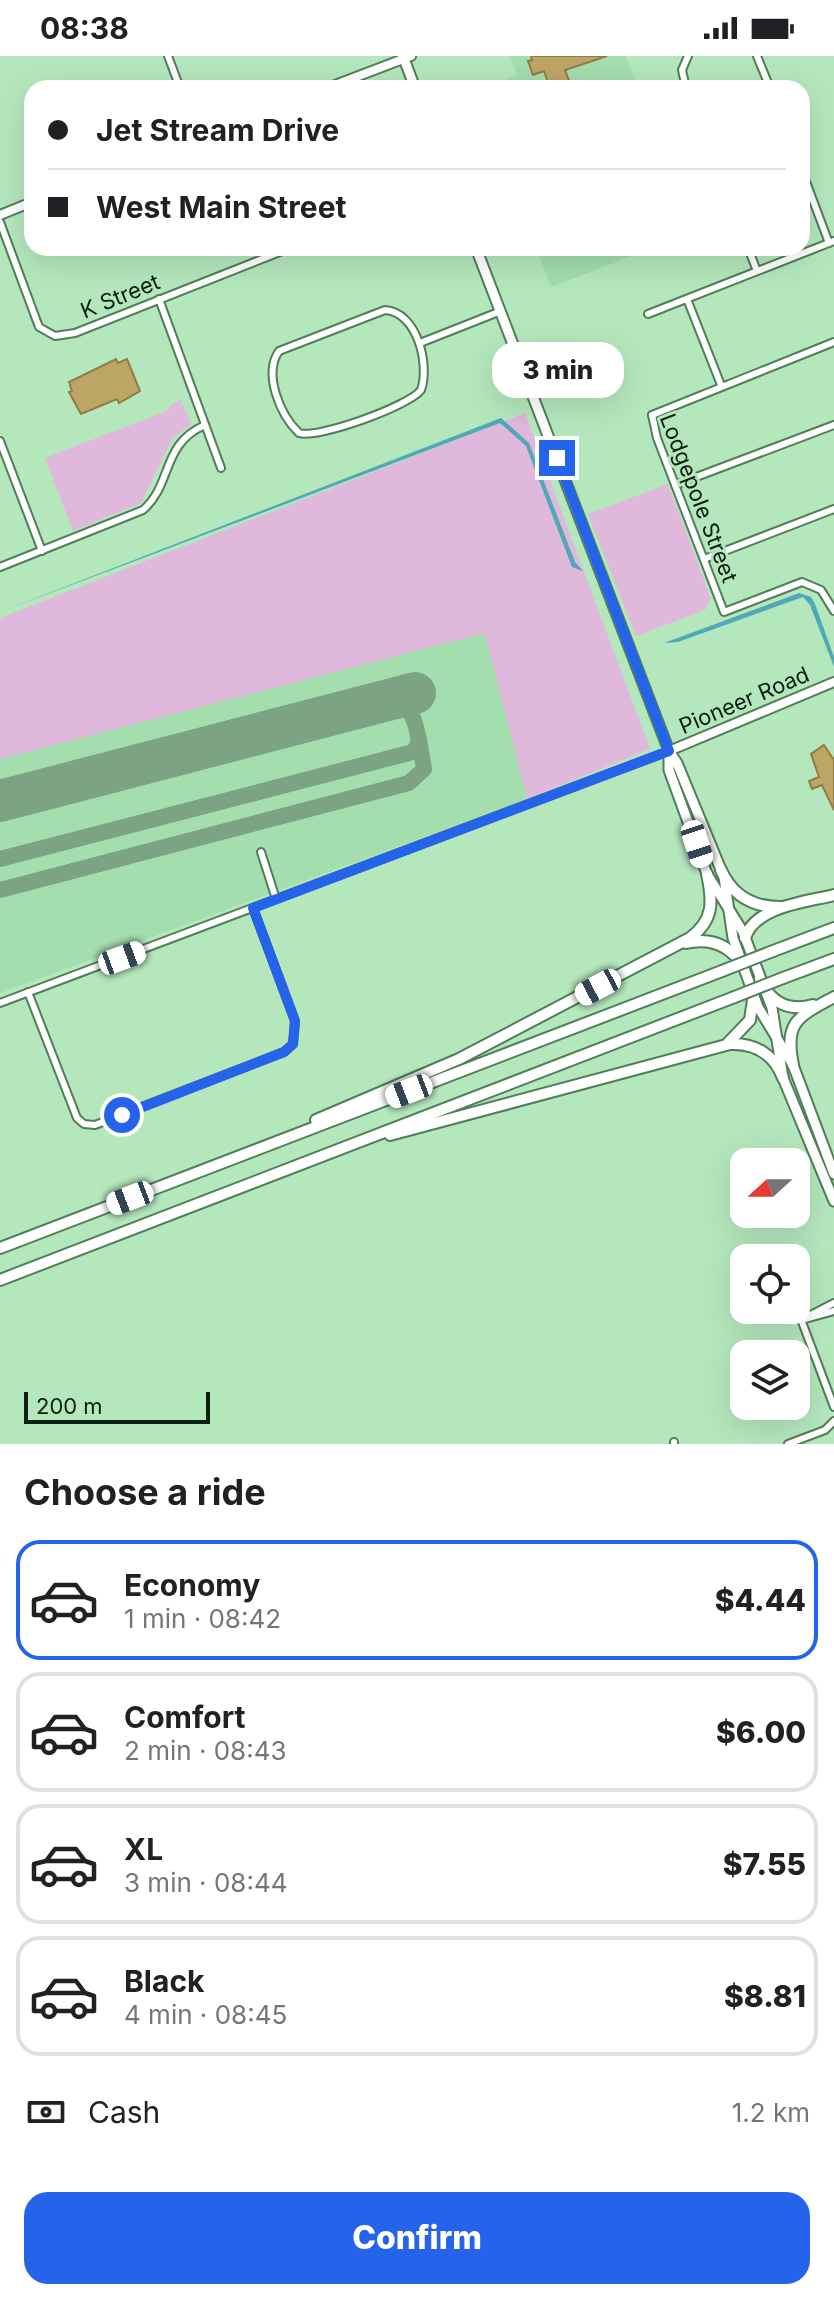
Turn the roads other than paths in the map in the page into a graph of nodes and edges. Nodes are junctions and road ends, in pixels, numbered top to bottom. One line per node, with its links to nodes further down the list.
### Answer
1 (168, 56): 5 (street)
2 (688, 56): 8 (street)
3 (757, 56): 9 (street)
4 (406, 57): 6 (street); 7 (main road)
5 (177, 80)
6 (347, 80)
7 (413, 80)
8 (684, 80)
9 (767, 80)
10 (810, 191): 14 (street)
11 (24, 205): 12 (street)
12 (0, 215)
13 (0, 222): 21 (street, K Street)
14 (831, 242): 15 (street)
15 (810, 250)
16 (269, 256): 21 (street, K Street)
17 (479, 256): 23 (main road)
18 (751, 256): 20 (street)
19 (795, 256): 20 (street)
20 (757, 271): 22 (street)
21 (159, 299): 30 (street)
22 (687, 299): 24 (street); 27 (street)
23 (501, 311): 26 (street); 41 (main road)
24 (648, 314)
25 (834, 342): 27 (street)
26 (420, 343): 26 (street)
27 (721, 385): 29 (street)
28 (644, 411): 29 (street, Lodgepole Street)
29 (652, 415): 34 (street, Lodgepole Street)
30 (205, 425): 33 (street); 36 (street)
31 (834, 425): 34 (street)
32 (0, 441): 36 (street)
33 (221, 468)
34 (675, 485): 37 (street, Lodgepole Street)
35 (834, 509): 37 (street)
36 (42, 551): 38 (street)
37 (704, 559): 39 (street, Lodgepole Street)
38 (0, 567)
39 (834, 611)
40 (834, 682): 41 (street, Pioneer Road)
41 (669, 751): 43 (main road); 44 (main road); 46 (street)
42 (261, 852): 46 (street)
43 (721, 870): 47 (highway); 49 (main road)
44 (707, 874): 49 (main road); 52 (highway)
45 (834, 895): 47 (highway)
46 (276, 899): 48 (street)
47 (790, 906): 51 (highway)
48 (253, 908): 56 (street); 56 (street)
49 (728, 908): 51 (main road); 54 (main road)
50 (834, 928): 66 (highway, bridge)
51 (745, 938): 55 (main road)
52 (676, 946): 54 (highway); 66 (highway)
53 (834, 959): 64 (highway, bridge)
54 (744, 967): 57 (main road)
55 (760, 979): 58 (highway); 60 (main road)
56 (28, 992): 59 (street)
57 (754, 993): 60 (main road); 61 (highway)
58 (833, 998): 62 (highway)
59 (0, 1003)
60 (778, 1042): 62 (main road); 63 (main road)
61 (723, 1046): 63 (highway); 64 (highway)
62 (793, 1065): 65 (main road)
63 (783, 1078): 67 (main road)
64 (319, 1156): 69 (highway)
65 (834, 1174)
66 (182, 1178): 68 (highway)
67 (834, 1201)
68 (0, 1248)
69 (0, 1280)
70 (834, 1303): 72 (street)
71 (834, 1311): 73 (street)
72 (810, 1315)
73 (810, 1318)
74 (803, 1324): 75 (street)
75 (834, 1407)
76 (834, 1421): 77 (street)
77 (788, 1444)

